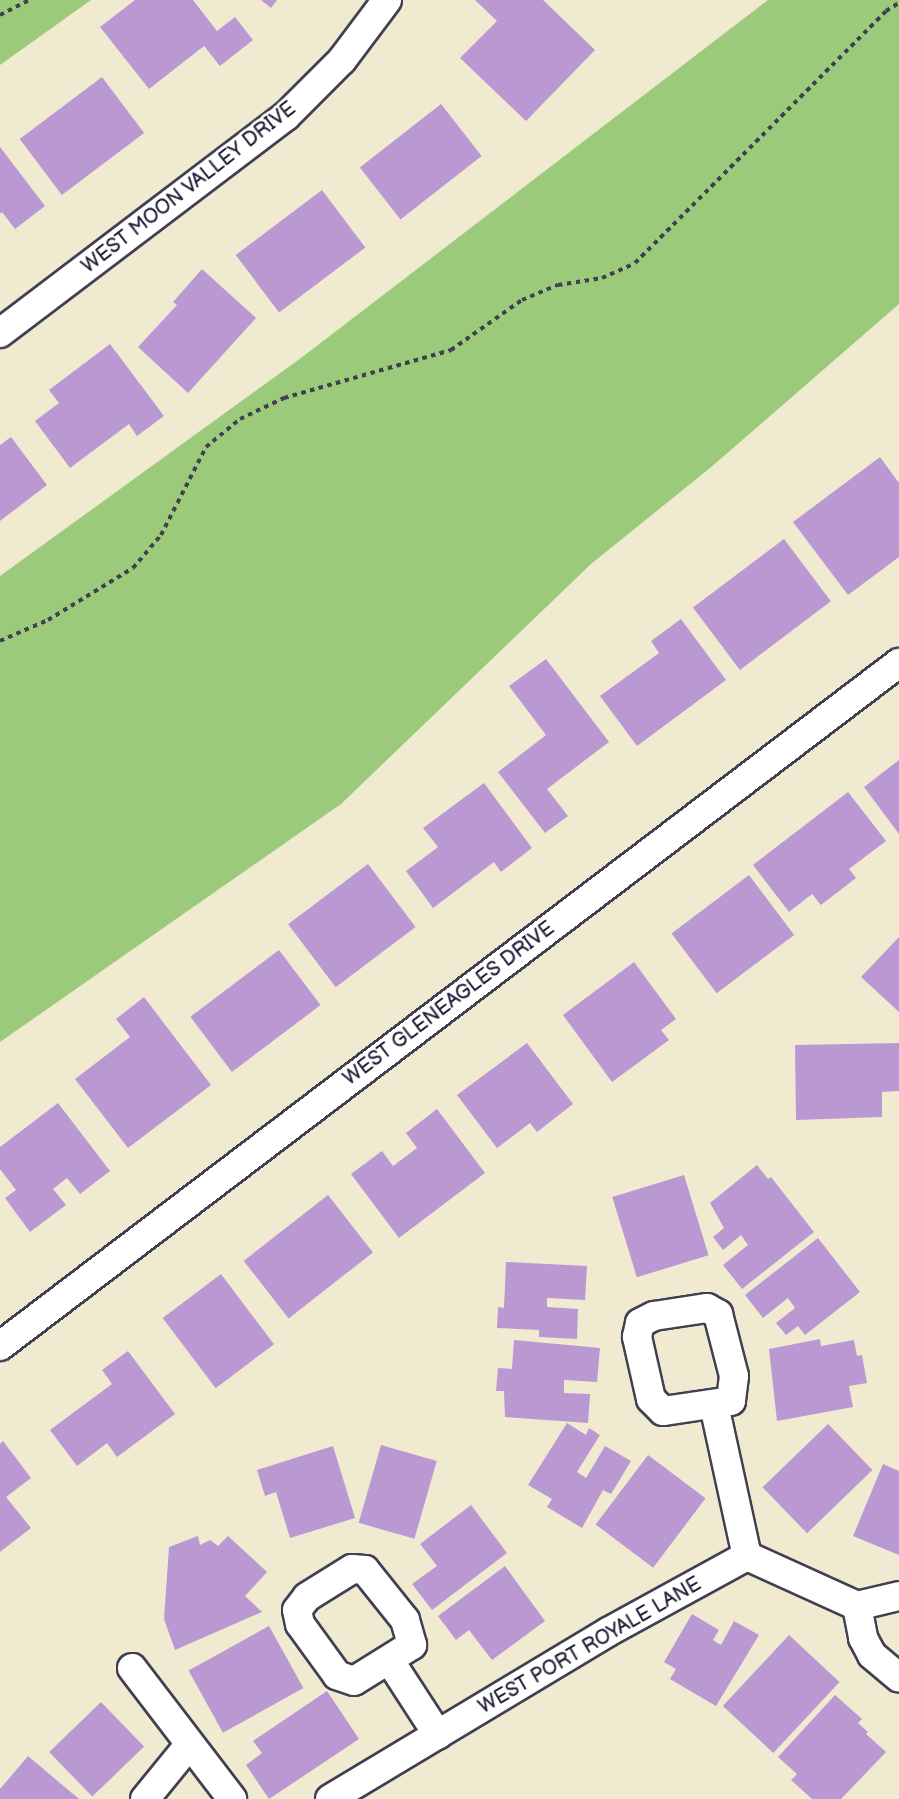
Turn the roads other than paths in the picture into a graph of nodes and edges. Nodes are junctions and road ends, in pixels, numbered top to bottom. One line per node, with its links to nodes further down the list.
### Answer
1 (387, 0): 2 (street, WEST MOON VALLEY DRIVE)
2 (0, 333)
3 (899, 663): 4 (street, WEST GLENEAGLES DRIVE)
4 (0, 1346)
5 (714, 1405): 6 (street)
6 (747, 1556): 8 (street); 12 (street, WEST PORT ROYALE LANE)
7 (899, 1596): 8 (street)
8 (856, 1606): 11 (street)
9 (390, 1660): 12 (street)
10 (132, 1668): 13 (street)
11 (899, 1678)
12 (438, 1735): 16 (street, WEST PORT ROYALE LANE)
13 (189, 1745): 14 (street); 15 (street)
14 (145, 1799)
15 (232, 1799)
16 (330, 1799)

